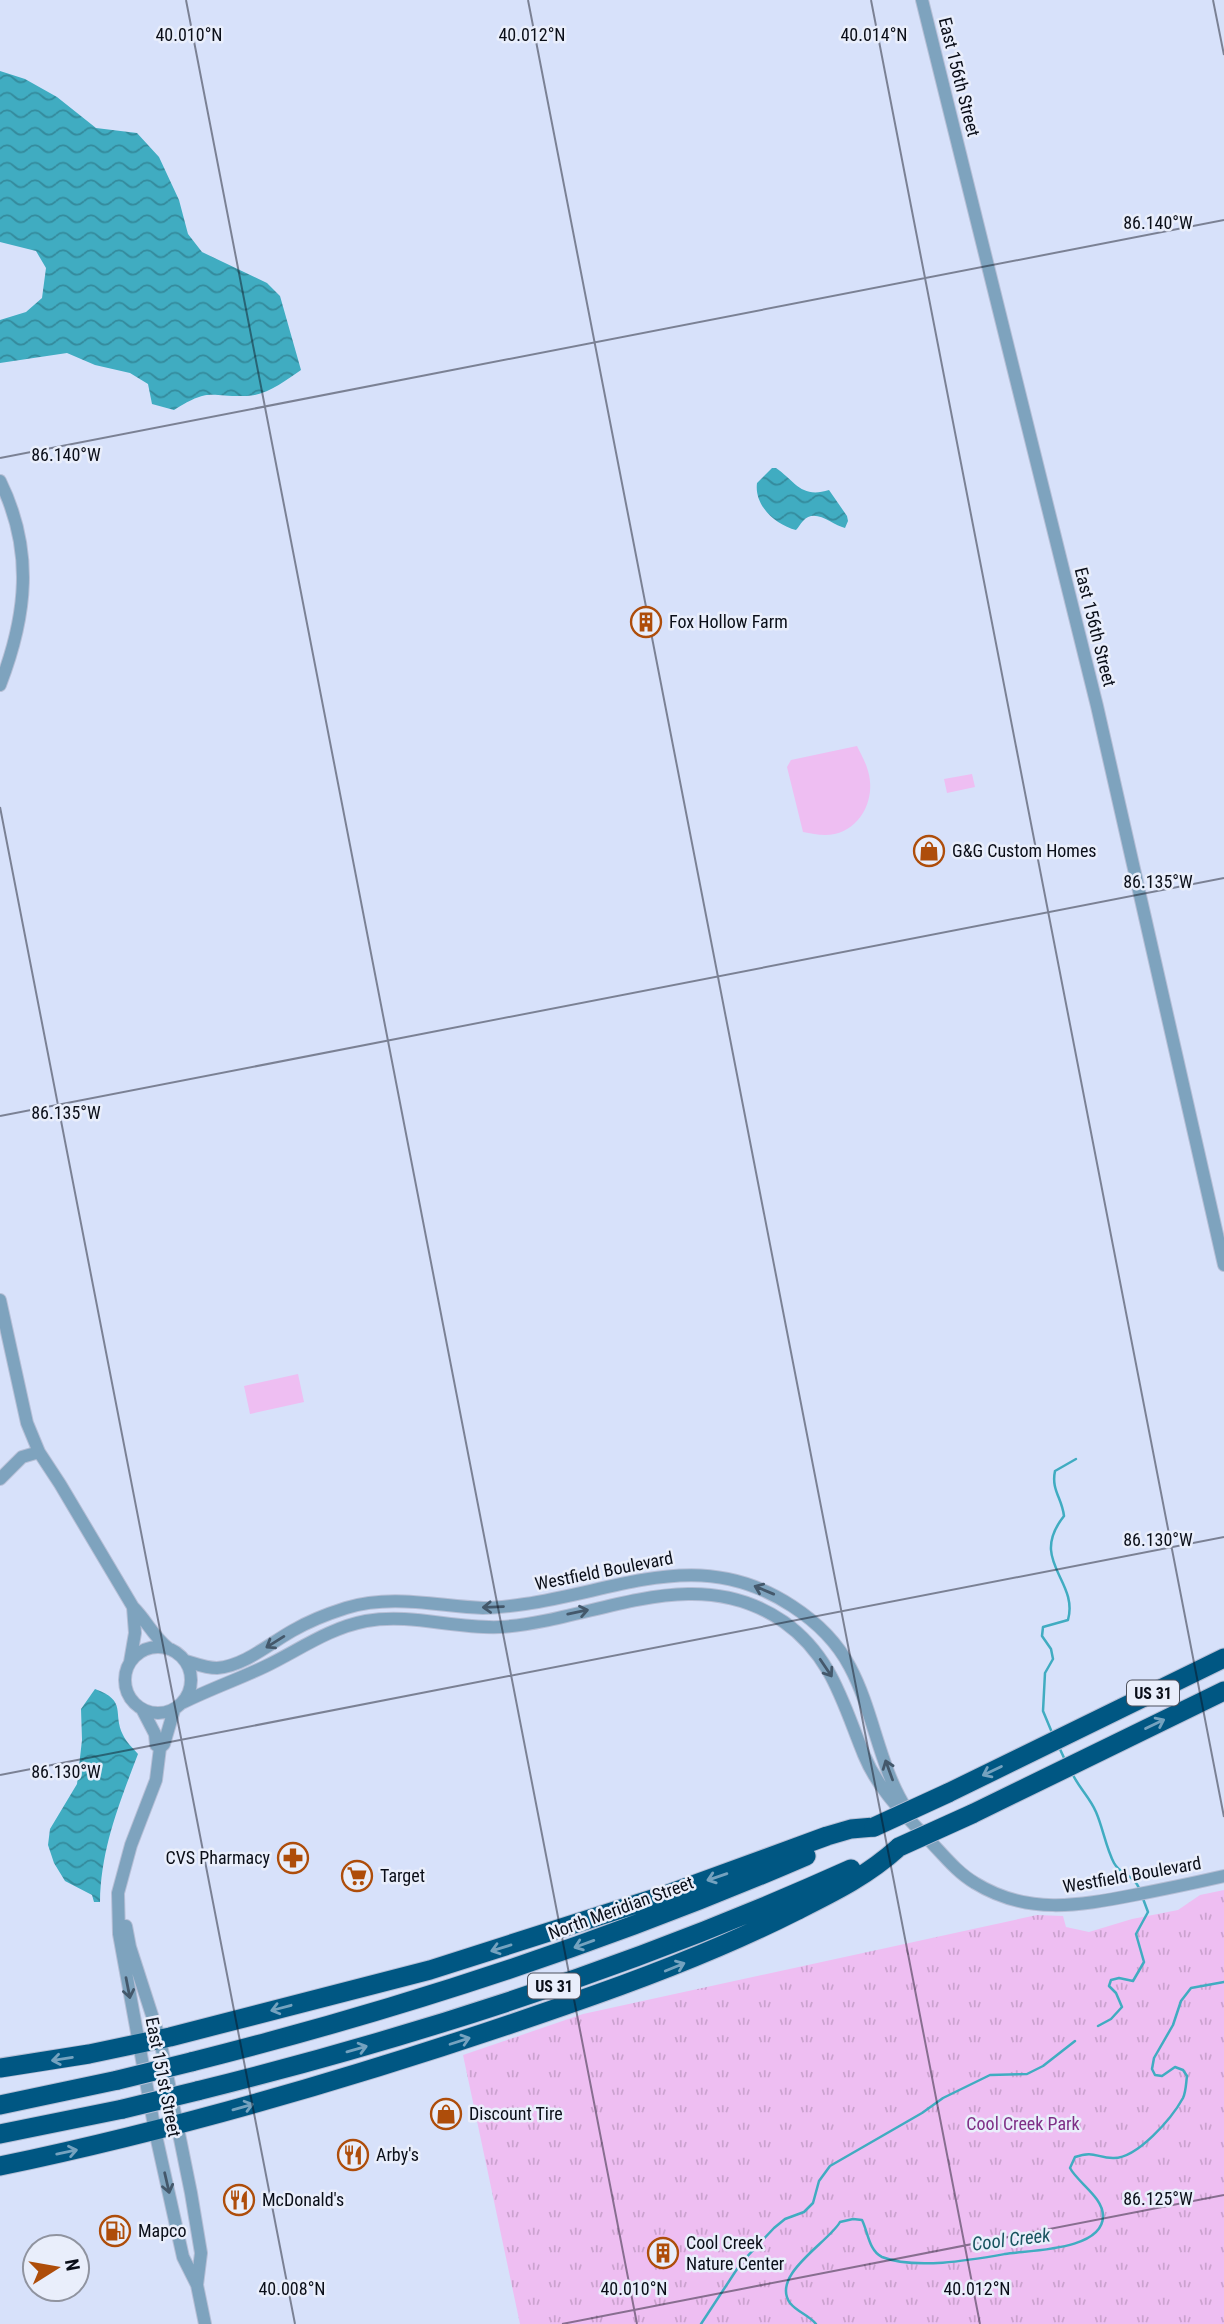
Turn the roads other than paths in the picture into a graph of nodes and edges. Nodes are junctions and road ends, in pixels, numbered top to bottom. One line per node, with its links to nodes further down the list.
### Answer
1 (922, 0): 4 (street, East 156th Street)
2 (0, 481): 3 (street)
3 (0, 685)
4 (1224, 1265)
5 (0, 1300): 6 (street)
6 (38, 1452): 7 (street); 8 (street)
7 (0, 1479)
8 (133, 1607): 9 (street); 12 (street)
9 (169, 1648): 11 (street); 12 (street)
10 (1224, 1658): 17 (highway, North Meridian Street / US 31, one-way to 17, bridge)
11 (186, 1661): 14 (street); 19 (street, Westfield Boulevard, one-way to 11)
12 (130, 1662): 15 (street)
13 (1224, 1690): 18 (highway, US 31, one-way to 13, bridge)
14 (178, 1706): 15 (street); 16 (street, East 151st Street); 19 (street, Westfield Boulevard, one-way to 19)
15 (142, 1709): 16 (street)
16 (160, 1748): 20 (street, East 151st Street)
17 (874, 1827): 22 (highway, one-way to 22); 25 (highway, North Meridian Street / US 31, one-way to 25, bridge)
18 (899, 1847): 26 (highway, one-way to 18); 28 (highway, US 31, one-way to 18, bridge)
19 (937, 1848): 21 (street, Westfield Boulevard)
20 (124, 1873): 22 (street, East 151st Street); 23 (street, East 151st Street, one-way to 23)
21 (1224, 1876)
22 (160, 2040): 23 (highway); 26 (street, East 151st Street)
23 (140, 2044): 24 (highway, one-way to 24); 27 (street, East 151st Street)
24 (0, 2069)
25 (0, 2105)
26 (177, 2126): 27 (highway); 30 (street, East 151st Street)
27 (155, 2131): 29 (highway, one-way to 27); 30 (street, East 151st Street, one-way to 30)
28 (0, 2134)
29 (0, 2166)
30 (197, 2285): 31 (street, East 151st Street)
31 (205, 2324)

